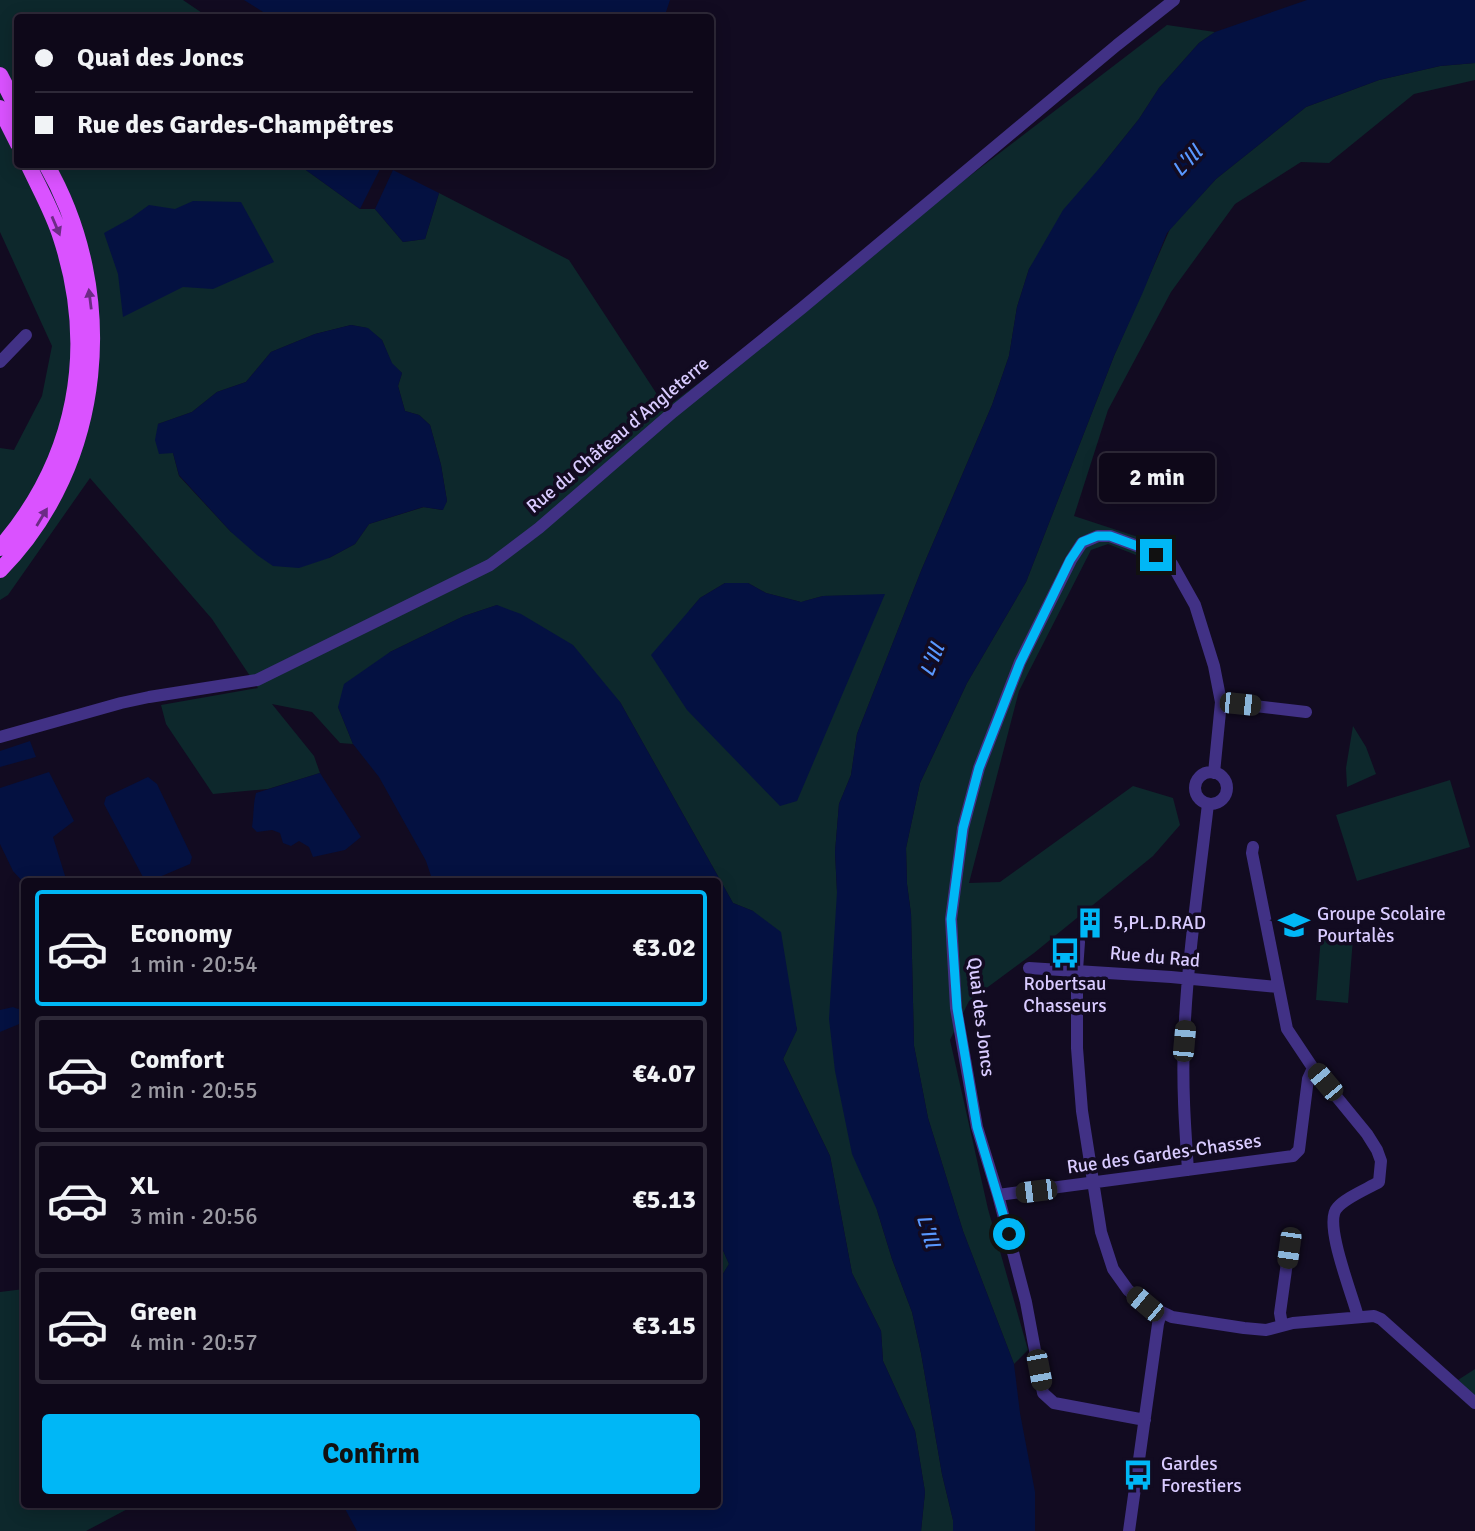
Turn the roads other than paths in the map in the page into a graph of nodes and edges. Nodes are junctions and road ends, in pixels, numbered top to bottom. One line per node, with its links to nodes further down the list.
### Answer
1 (1174, 0): 14 (street, Rue du Château d'Angleterre)
2 (0, 75): 3 (main road)
3 (14, 102)
4 (0, 108): 5 (main road)
5 (14, 136)
6 (30, 168): 10 (main road, one-way to 10)
7 (48, 168): 11 (main road, one-way to 7)
8 (26, 335): 9 (street)
9 (0, 362)
10 (0, 548)
11 (0, 570)
12 (1221, 702): 13 (street); 15 (street); 26 (street, Quai des Joncs)
13 (1306, 712)
14 (0, 737)
15 (1214, 773): 16 (street); 16 (street)
16 (1208, 804): 21 (street)
17 (1253, 847): 22 (street)
18 (1079, 942): 20 (street)
19 (1029, 968): 20 (street, Rue du Rad)
20 (1077, 970): 21 (street, Rue du Rad); 25 (street)
21 (1189, 978): 22 (street, Rue du Rad); 24 (street)
22 (1278, 988): 23 (street)
23 (1313, 1068): 24 (street, Rue des Gardes-Chasses); 29 (street)
24 (1188, 1170): 25 (street, Rue des Gardes-Chasses)
25 (1094, 1183): 26 (street, Rue des Gardes-Chasses); 28 (street)
26 (998, 1195): 32 (street, Quai des Joncs)
27 (1289, 1248): 30 (street)
28 (1161, 1313): 30 (street); 32 (street)
29 (1358, 1317): 30 (street); 31 (street)
30 (1282, 1325)
31 (1475, 1403)
32 (1145, 1420): 33 (street)
33 (1129, 1531)

